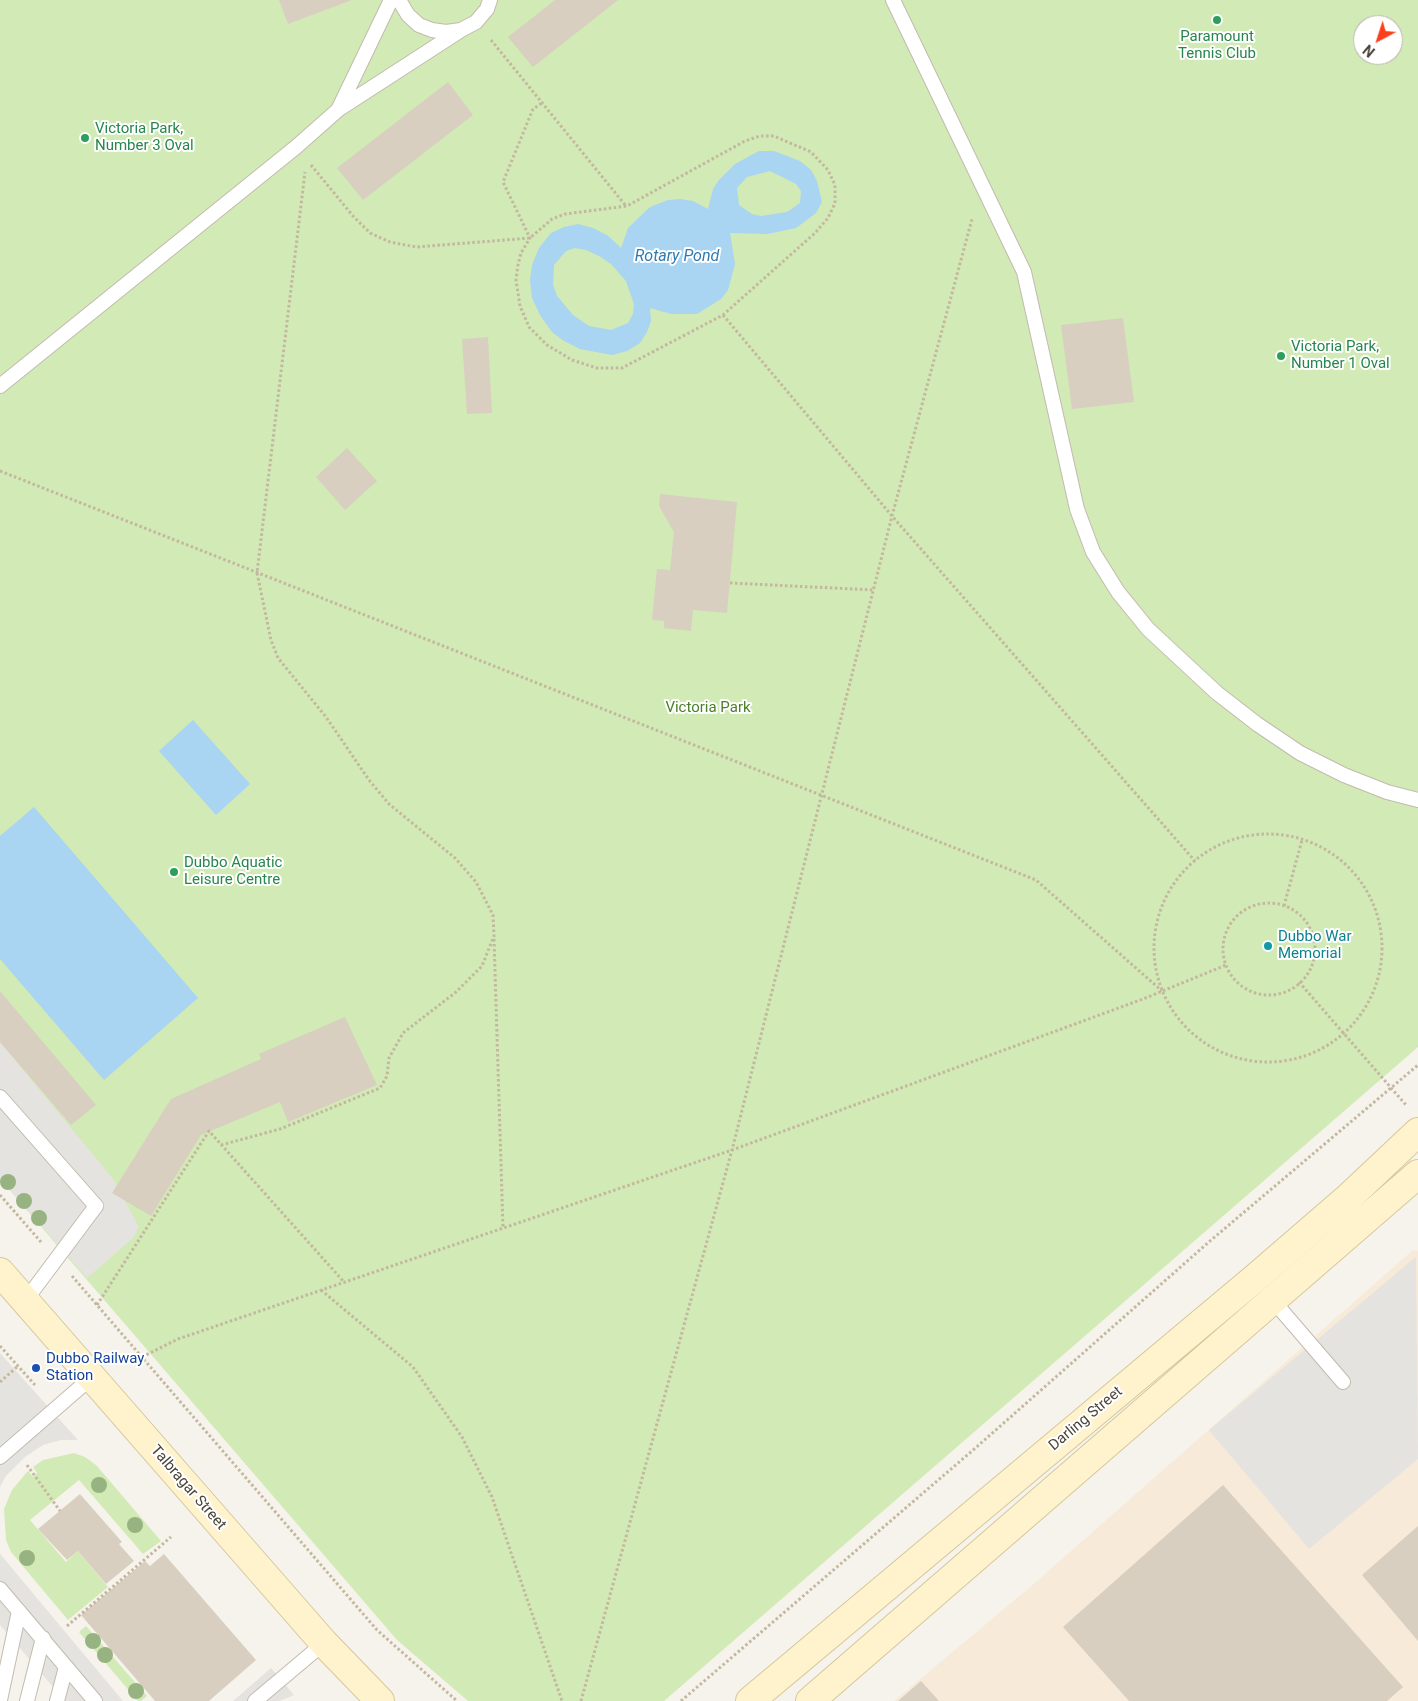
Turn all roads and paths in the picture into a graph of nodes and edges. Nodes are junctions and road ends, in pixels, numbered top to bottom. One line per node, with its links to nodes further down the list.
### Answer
1 (391, 0): 8 (lane)
2 (400, 0): 6 (lane)
3 (893, 0): 9 (lane)
4 (491, 3): 5 (lane)
5 (476, 22): 6 (lane); 7 (path)
6 (461, 30): 8 (lane)
7 (542, 103): 10 (path); 11 (path)
8 (339, 109): 13 (lane)
9 (981, 184): 15 (path); 20 (lane)
10 (626, 206): 11 (path); 12 (path)
11 (530, 238): 12 (path); 16 (path)
12 (723, 315): 15 (path)
13 (0, 386)
14 (0, 471): 16 (path)
15 (892, 516): 18 (path); 22 (path)
16 (257, 573): 19 (path); 24 (path)
17 (730, 583): 18 (path)
18 (874, 590): 19 (path)
19 (822, 796): 27 (path); 35 (path)
20 (1418, 800)
21 (1302, 840): 22 (path); 23 (path); 28 (path)
22 (1195, 861): 27 (path)
23 (1284, 906): 25 (path); 26 (path)
24 (494, 936): 34 (path); 38 (path)
25 (1226, 965): 26 (path); 27 (path)
26 (1299, 982): 28 (path)
27 (1162, 991): 28 (path); 35 (path)
28 (1344, 1033): 30 (path)
29 (1418, 1065): 30 (path)
30 (1392, 1088): 32 (path); 73 (path)
31 (0, 1097): 39 (lane)
32 (1407, 1107)
33 (1418, 1132): 41 (street, Darling Street)
34 (221, 1145): 42 (path); 46 (path)
35 (732, 1150): 38 (path); 72 (path)
36 (1418, 1174): 44 (street)
37 (0, 1194): 39 (path)
38 (503, 1228): 42 (path)
39 (57, 1260): 45 (lane); 46 (path)
40 (0, 1272): 45 (street, Talbragar Street)
41 (1254, 1279): 44 (lane); 74 (street, Darling Street)
42 (344, 1282): 43 (path)
43 (321, 1290): 48 (path); 71 (path)
44 (1273, 1300): 52 (lane); 75 (street)
45 (26, 1301): 50 (street, Talbragar Street)
46 (97, 1305): 48 (path)
47 (0, 1346): 49 (path)
48 (142, 1357): 70 (path)
49 (18, 1366): 51 (path); 53 (path)
50 (92, 1377): 54 (lane); 62 (street, Talbragar Street)
51 (0, 1382)
52 (1343, 1382)
53 (34, 1385)
54 (0, 1457)
55 (26, 1464): 56 (path)
56 (60, 1511)
57 (170, 1537): 60 (path)
58 (0, 1589): 59 (lane)
59 (19, 1611): 61 (lane); 64 (lane)
60 (67, 1626)
61 (42, 1638): 63 (lane); 65 (lane)
62 (324, 1643): 68 (lane); 69 (street, Talbragar Street)
63 (66, 1667): 66 (lane); 67 (lane)
64 (0, 1700)
65 (27, 1701)
66 (57, 1701)
67 (95, 1701)
68 (255, 1701)
69 (380, 1701)
70 (457, 1701)
71 (562, 1701)
72 (581, 1701)
73 (681, 1701)
74 (750, 1701)
75 (810, 1701)

